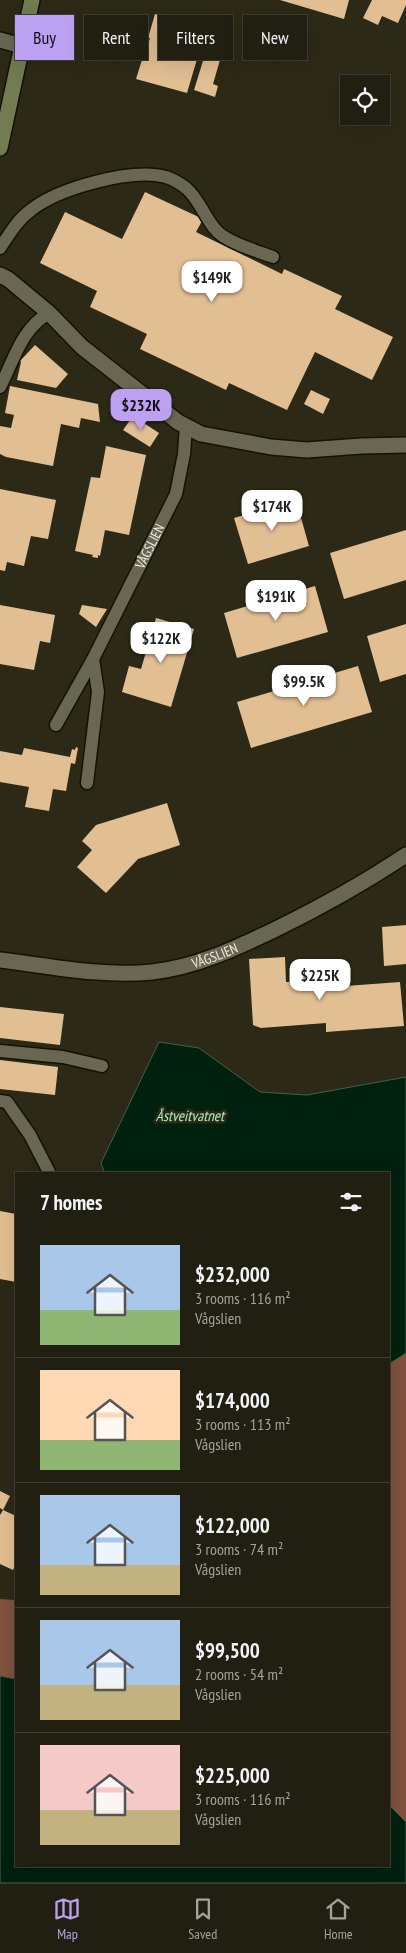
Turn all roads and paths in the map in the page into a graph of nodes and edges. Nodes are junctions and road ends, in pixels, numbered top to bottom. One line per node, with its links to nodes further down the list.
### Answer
1 (32, 0): 2 (main road)
2 (29, 15)
3 (0, 40): 4 (street)
4 (15, 44)
5 (19, 60): 6 (main road)
6 (0, 148)
7 (0, 248): 8 (lane)
8 (273, 257)
9 (0, 275): 10 (street)
10 (49, 313): 11 (lane); 12 (street)
11 (0, 387)
12 (186, 426): 13 (street); 14 (lane, VÅGSLIEN)
13 (406, 446)
14 (93, 659): 15 (lane, VÅGSLIEN); 16 (lane)
15 (56, 725)
16 (87, 783)
17 (406, 855): 18 (street, VÅGSLIEN)
18 (0, 960)
19 (0, 1050): 20 (lane)
20 (102, 1066)
21 (0, 1101): 22 (lane)
22 (49, 1172)

